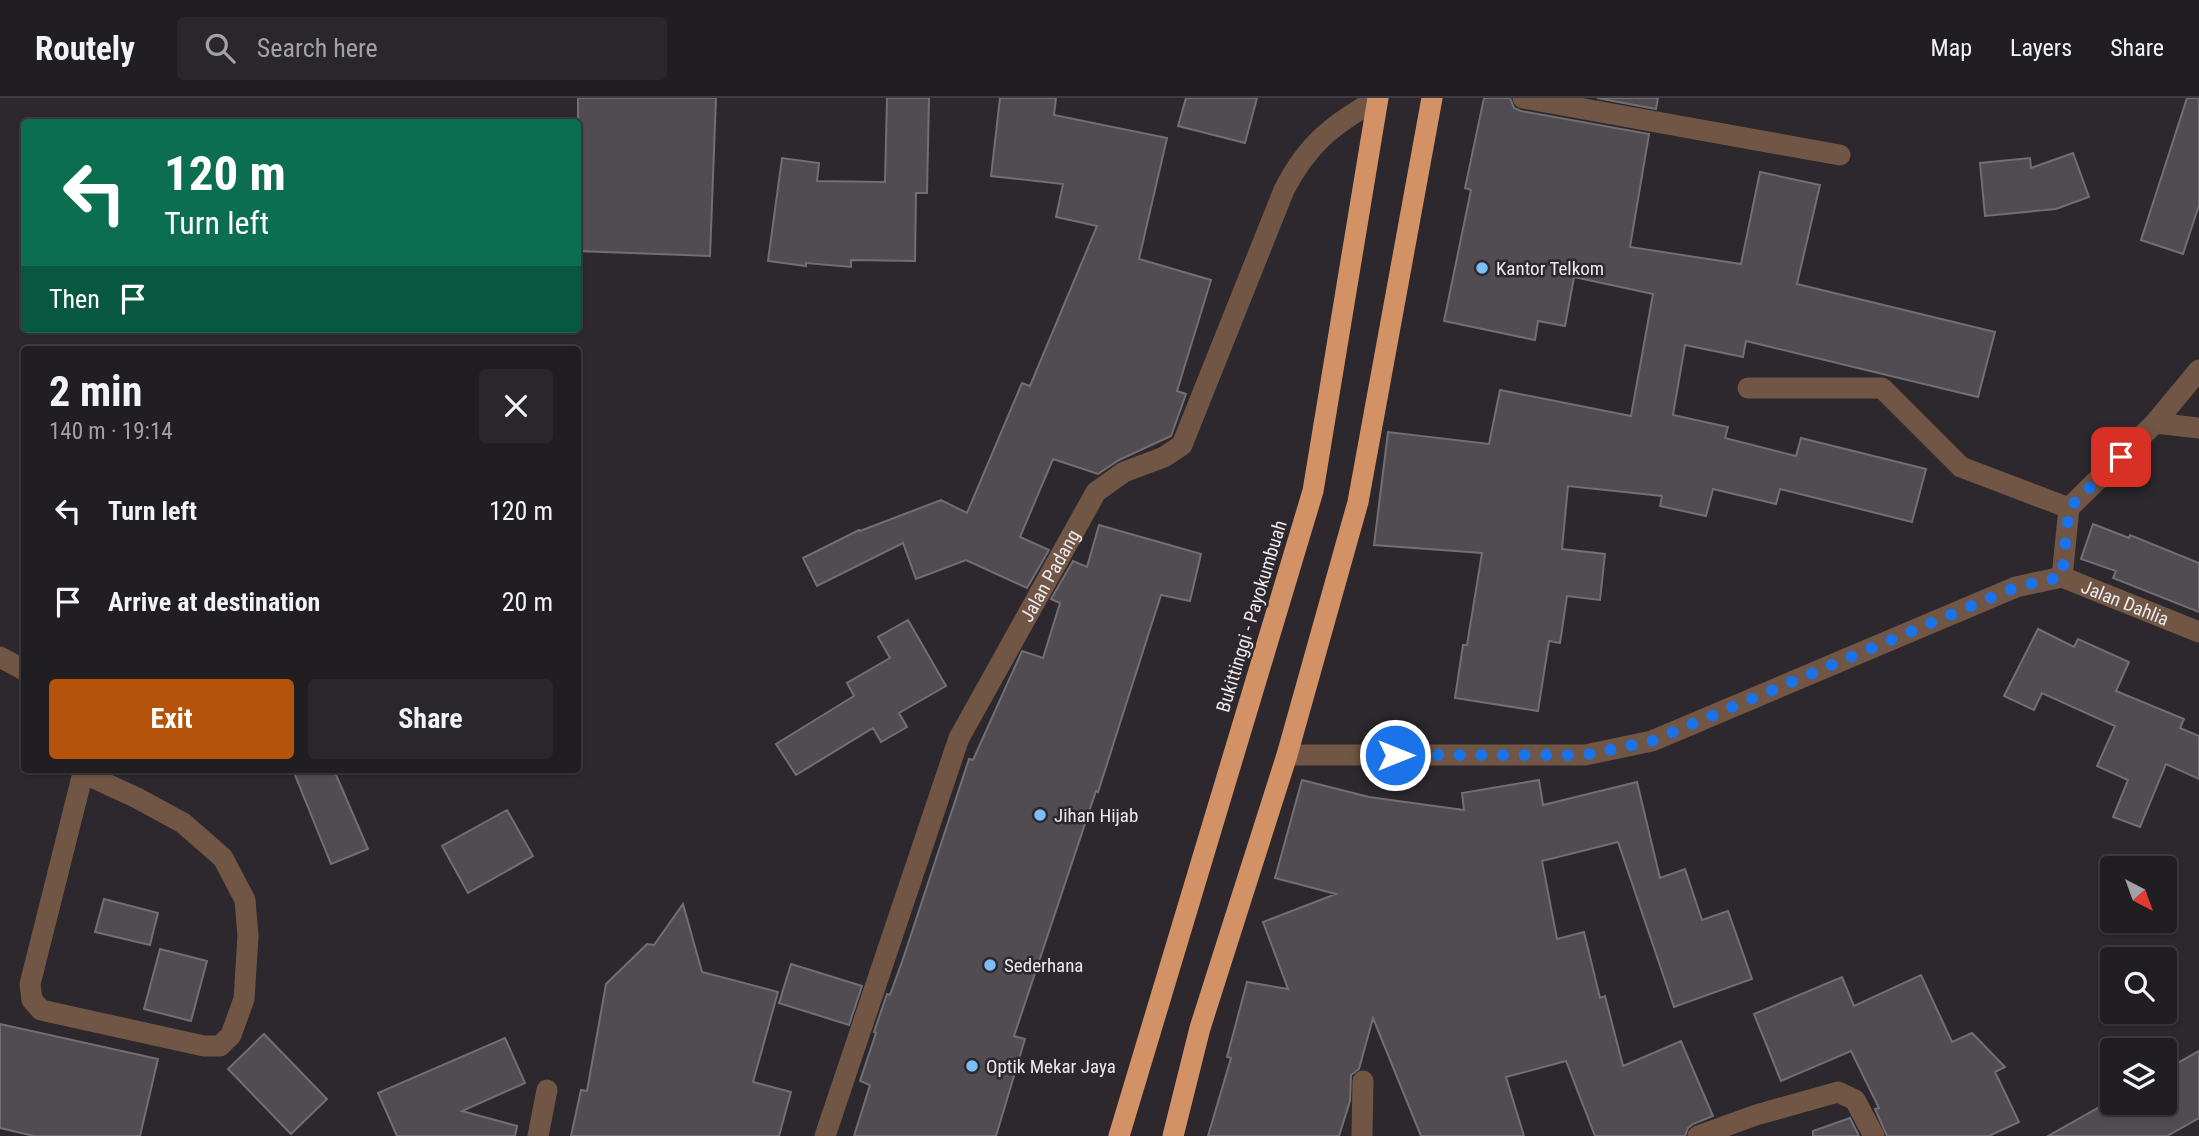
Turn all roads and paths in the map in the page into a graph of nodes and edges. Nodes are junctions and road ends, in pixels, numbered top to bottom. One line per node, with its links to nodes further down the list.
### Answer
1 (1378, 98): 20 (street, Jalan Padang); 21 (highway, Bukittinggi - Payokumbuah)
2 (1433, 98): 14 (highway)
3 (1522, 98): 4 (street)
4 (1840, 155)
5 (2199, 370): 7 (street)
6 (1748, 388): 9 (street)
7 (2155, 423): 8 (street); 9 (street)
8 (2199, 428)
9 (2069, 508): 10 (street)
10 (2062, 577): 11 (street, Jalan Dahlia); 14 (street, Jalan Dahlia)
11 (2199, 632)
12 (0, 657): 13 (street)
13 (21, 668)
14 (1286, 755): 22 (highway)
15 (83, 773): 16 (street)
16 (87, 773)
17 (1363, 1081): 23 (street)
18 (548, 1090): 19 (street)
19 (538, 1136)
20 (825, 1136)
21 (1119, 1136)
22 (1173, 1136)
23 (1362, 1136)
24 (1698, 1136): 25 (street)
25 (1874, 1136)

